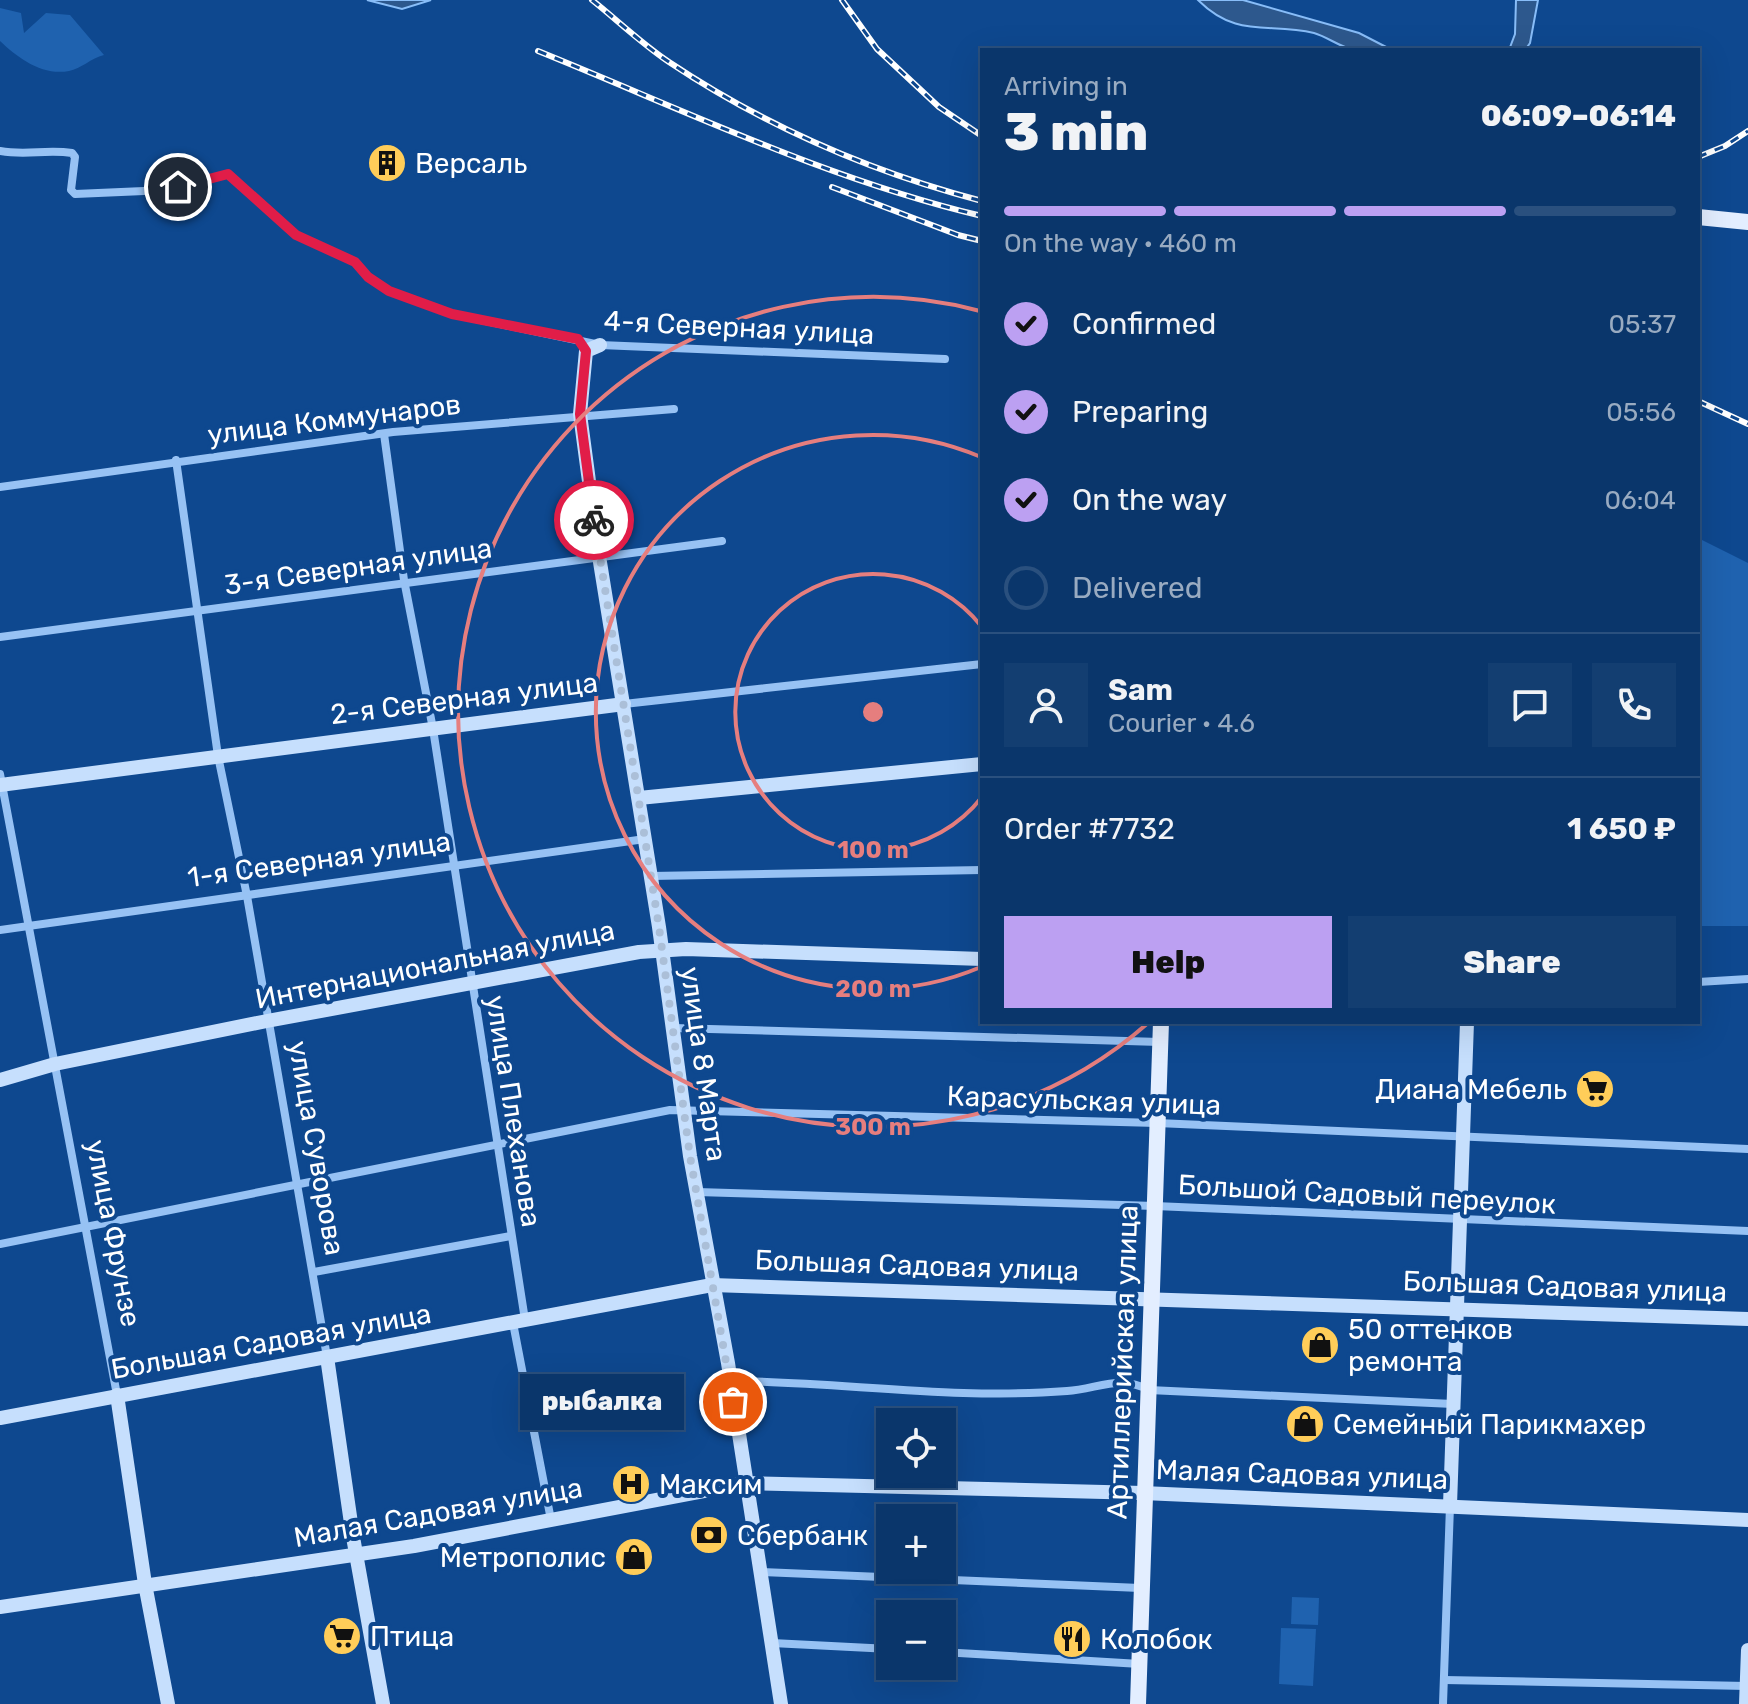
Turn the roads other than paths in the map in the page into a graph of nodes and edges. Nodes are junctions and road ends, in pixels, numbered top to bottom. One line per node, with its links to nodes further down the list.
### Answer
1 (0, 151): 4 (street, 4-я Северная улица)
2 (1700, 217): 3 (main road)
3 (1748, 222)
4 (588, 345): 5 (street, 4-я Северная улица); 7 (street, улица 8 Марта)
5 (945, 359)
6 (674, 409): 7 (street, улица Коммунаров)
7 (580, 414): 8 (street, улица Коммунаров); 12 (street, улица 8 Марта)
8 (384, 434): 9 (street, улица Коммунаров); 13 (street, улица Плеханова)
9 (176, 460): 10 (street, улица Коммунаров); 14 (street, улица Суворова)
10 (0, 487)
11 (722, 541): 12 (street, 3-я Северная улица)
12 (599, 556): 13 (street, 3-я Северная улица); 17 (street, улица 8 Марта)
13 (404, 580): 14 (street, 3-я Северная улица); 18 (street, улица Плеханова)
14 (196, 610): 15 (street, 3-я Северная улица); 19 (street, улица Суворова)
15 (0, 637)
16 (980, 664): 17 (street, 2-я Северная улица)
17 (624, 704): 18 (street, 2-я Северная улица); 22 (street, улица 8 Марта)
18 (433, 729): 19 (street, 2-я Северная улица); 24 (street, улица Плеханова)
19 (218, 756): 21 (street, 2-я Северная улица); 27 (street, улица Суворова)
20 (980, 764): 22 (street)
21 (1, 782): 28 (street, улица Фрунзе)
22 (639, 798): 23 (street, улица 8 Марта)
23 (645, 839): 24 (street, 1-я Северная улица); 26 (street, улица 8 Марта)
24 (453, 866): 27 (street, 1-я Северная улица); 34 (street, улица Плеханова)
25 (980, 870): 26 (street)
26 (651, 876): 30 (street, улица 8 Марта)
27 (247, 896): 28 (street, 1-я Северная улица); 35 (street, улица Суворова)
28 (31, 924): 29 (street, 1-я Северная улица); 40 (street, улица Фрунзе)
29 (0, 930)
30 (662, 950): 31 (street, Интернациональная улица); 34 (street, Интернациональная улица); 38 (street, улица 8 Марта)
31 (980, 959)
32 (1747, 979): 33 (street)
33 (1700, 982)
34 (472, 983): 35 (street, Интернациональная улица); 45 (street, улица Плеханова)
35 (267, 1021): 40 (street, Интернациональная улица); 47 (street, улица Суворова)
36 (1161, 1024): 39 (main road, Артиллерийская улица)
37 (1467, 1024): 44 (street)
38 (673, 1028): 39 (street); 42 (street, улица 8 Марта)
39 (1161, 1042): 43 (main road, Артиллерийская улица)
40 (55, 1064): 41 (street, Интернациональная улица); 51 (street, улица Фрунзе)
41 (0, 1080)
42 (683, 1110): 43 (street, Карасульская улица); 45 (street, Карасульская улица); 48 (street, улица 8 Марта)
43 (1157, 1123): 44 (street, Карасульская улица); 49 (main road, Артиллерийская улица)
44 (1465, 1139): 46 (street, Карасульская улица); 50 (street)
45 (496, 1142): 47 (street, Карасульская улица); 53 (street, улица Плеханова)
46 (1748, 1149)
47 (297, 1184): 51 (street, Карасульская улица); 55 (street, улица Суворова)
48 (697, 1192): 49 (street, Большой Садовый переулок); 56 (street, улица 8 Марта)
49 (1155, 1206): 50 (street, Большой Садовый переулок); 57 (main road, Артиллерийская улица)
50 (1460, 1222): 52 (street, Большой Садовый переулок); 58 (street)
51 (87, 1227): 54 (street, Карасульская улица); 64 (street, улица Фрунзе)
52 (1748, 1231)
53 (511, 1236): 55 (street); 60 (street, улица Плеханова)
54 (0, 1244)
55 (314, 1272): 61 (street, улица Суворова)
56 (712, 1285): 57 (street, Большая Садовая улица); 60 (street, Большая Садовая улица); 62 (street, улица 8 Марта)
57 (1152, 1298): 58 (street, Большая Садовая улица); 63 (main road, Артиллерийская улица)
58 (1457, 1308): 59 (street, Большая Садовая улица); 65 (street)
59 (1748, 1319)
60 (519, 1322): 61 (street, Большая Садовая улица); 71 (street, улица Плеханова)
61 (327, 1357): 64 (street, Большая Садовая улица); 72 (street, улица Суворова)
62 (731, 1381): 63 (street); 67 (street, улица 8 Марта)
63 (1149, 1390): 65 (street); 68 (main road, Артиллерийская улица)
64 (117, 1395): 66 (street, Большая Садовая улица); 74 (street, улица Фрунзе)
65 (1453, 1404): 69 (street)
66 (0, 1418)
67 (746, 1483): 68 (street, Малая Садовая улица); 71 (street, Малая Садовая улица); 73 (street, улица 8 Марта)
68 (1143, 1493): 69 (street, Малая Садовая улица); 75 (main road, Артиллерийская улица)
69 (1450, 1505): 70 (street, Малая Садовая улица); 83 (street)
70 (1748, 1520)
71 (551, 1521): 72 (street, Малая Садовая улица)
72 (358, 1555): 74 (street, Малая Садовая улица); 85 (street, улица Суворова)
73 (761, 1572): 75 (street); 77 (street, улица 8 Марта)
74 (145, 1584): 76 (street, Малая Садовая улица); 84 (street, улица Фрунзе)
75 (1140, 1588): 81 (main road, Артиллерийская улица)
76 (0, 1607)
77 (772, 1643): 78 (street); 86 (street, улица 8 Марта)
78 (876, 1648)
79 (1748, 1650): 82 (street)
80 (956, 1653): 81 (street)
81 (1140, 1664): 87 (main road, Артиллерийская улица)
82 (1747, 1678): 83 (street); 89 (street)
83 (1444, 1680): 88 (street)
84 (168, 1704)
85 (383, 1704)
86 (781, 1704)
87 (1138, 1704)
88 (1443, 1704)
89 (1746, 1704)

